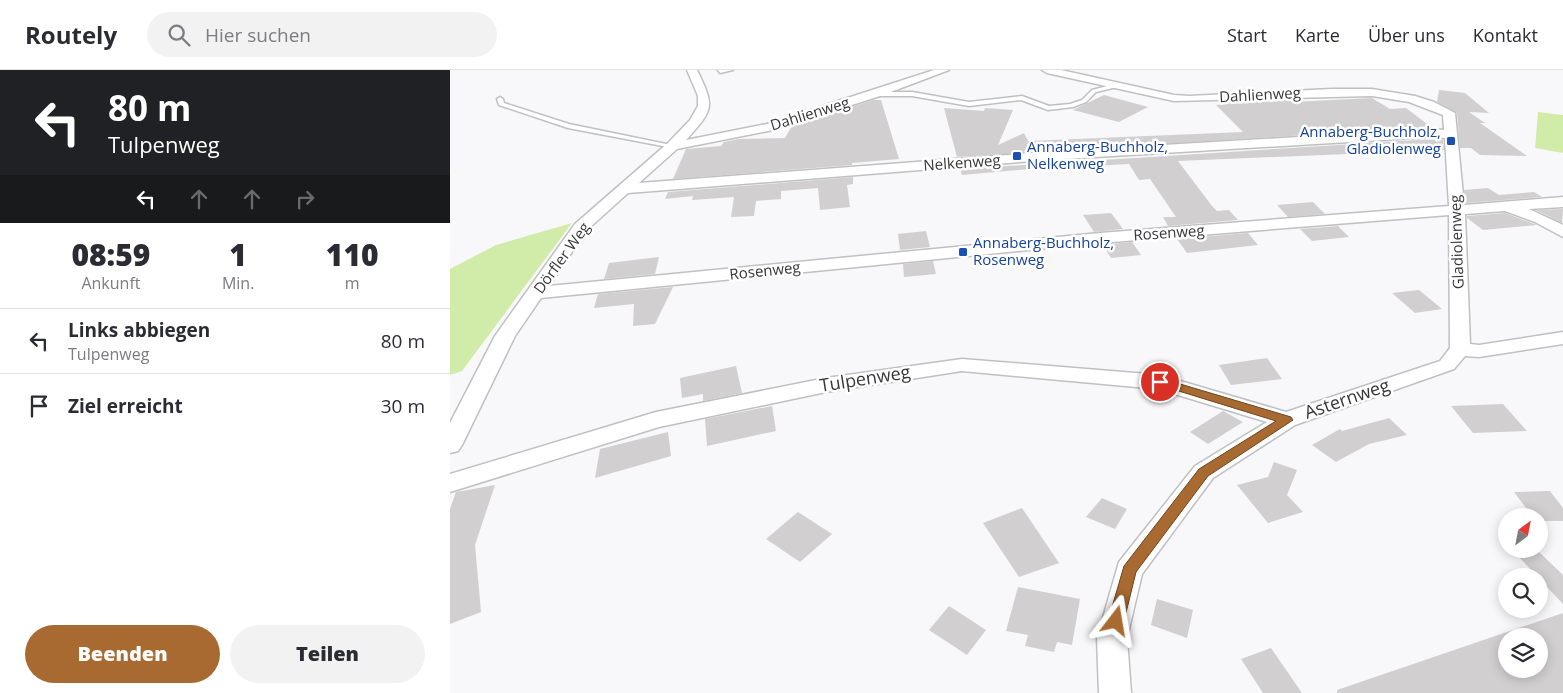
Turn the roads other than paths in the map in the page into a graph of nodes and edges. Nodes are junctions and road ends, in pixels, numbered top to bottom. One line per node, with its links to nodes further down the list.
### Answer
1 (692, 70): 10 (street, Dörfler Weg)
2 (730, 70): 5 (lane)
3 (944, 70): 7 (street, Dahlienweg)
4 (1047, 70): 6 (street, Dahlienweg)
5 (720, 71)
6 (1115, 86): 7 (lane); 9 (street, Dahlienweg)
7 (876, 94): 10 (street, Dahlienweg)
8 (500, 100): 10 (lane)
9 (1451, 135): 11 (street, Nelkenweg); 14 (street, Gladiolenweg)
10 (674, 146): 11 (street, Dörfler Weg)
11 (622, 189): 16 (street, Dörfler Weg)
12 (1563, 202): 13 (street, Rosenweg)
13 (1508, 207): 14 (street, Rosenweg); 15 (street)
14 (1457, 210): 16 (street, Rosenweg); 18 (street, Gladiolenweg)
15 (1563, 232)
16 (536, 294): 20 (street, Dörfler Weg)
17 (1563, 338): 18 (street)
18 (1460, 349): 19 (street, Asternweg)
19 (1286, 420): 21 (street, Tulpenweg); 22 (street, Asternweg)
20 (450, 445)
21 (450, 483)
22 (1115, 693)

